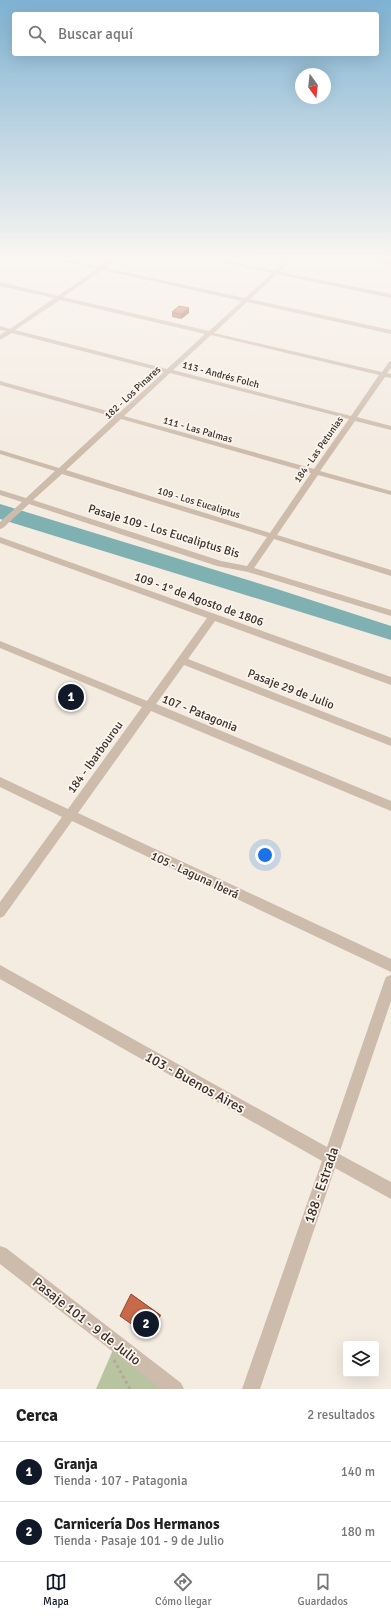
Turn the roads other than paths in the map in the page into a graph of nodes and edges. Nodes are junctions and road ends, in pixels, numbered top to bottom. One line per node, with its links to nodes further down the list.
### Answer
1 (22, 323): 6 (street)
2 (162, 323): 8 (street)
3 (222, 323): 8 (street, 182 - Los Pinares)
4 (348, 323): 7 (street)
5 (0, 328): 6 (street, 113 - Andrés Folch)
6 (11, 330): 9 (street); 11 (street, 113 - Andrés Folch)
7 (391, 332)
8 (209, 334): 11 (street, 182 - Los Pinares); 12 (street)
9 (0, 338)
10 (391, 363): 12 (street, 184 - Las Petunias)
11 (169, 371): 15 (street, 182 - Los Pinares); 16 (street, 113 - Andrés Folch)
12 (383, 374): 13 (street); 16 (street, 184 - Las Petunias)
13 (391, 376)
14 (0, 383): 15 (street, 111 - Las Palmas)
15 (119, 417): 19 (street, 182 - Los Pinares); 20 (street, 111 - Las Palmas)
16 (352, 418): 17 (street, 113 - Andrés Folch); 20 (street, 184 - Las Petunias)
17 (391, 428)
18 (0, 452): 19 (street, 109 - Los Eucaliptus)
19 (60, 471): 23 (street, 182 - Los Pinares); 25 (street, 109 - Los Eucaliptus)
20 (314, 472): 22 (street, 111 - Las Palmas); 25 (street, 184 - Las Petunias)
21 (0, 492): 23 (street, Pasaje 109 - Los Eucaliptus Bis)
22 (391, 493)
23 (28, 500): 24 (street, 182 - Los Pinares); 27 (street, Pasaje 109 - Los Eucaliptus Bis)
24 (1, 526)
25 (270, 536): 27 (street, 184 - Las Petunias); 28 (street, 109 - Los Eucaliptus)
26 (0, 540): 30 (street, 109 - 1° de Agosto de 1806)
27 (249, 569): 29 (street, Pasaje 109 - Los Eucaliptus Bis)
28 (391, 573)
29 (391, 612)
30 (213, 617): 32 (street, 184 - Ibarbourou); 33 (street, 109 - 1° de Agosto de 1806)
31 (0, 644): 34 (street, 107 - Patagonia)
32 (181, 660): 34 (street, 184 - Ibarbourou); 35 (street, Pasaje 29 de Julio)
33 (391, 681)
34 (148, 706): 37 (street, 107 - Patagonia); 38 (street, 184 - Ibarbourou)
35 (391, 742)
36 (0, 782): 38 (street, 105 - Laguna Iberá)
37 (391, 806)
38 (69, 816): 39 (street, 184 - Ibarbourou); 40 (street, 105 - Laguna Iberá)
39 (0, 912)
40 (391, 966)
41 (0, 972): 43 (street, 103 - Buenos Aires)
42 (391, 982): 43 (street, 188 - Estrada)
43 (331, 1158): 44 (street, 103 - Buenos Aires); 47 (street, 188 - Estrada)
44 (391, 1191)
45 (0, 1254): 46 (street, Pasaje 101 - 9 de Julio)
46 (175, 1389)
47 (252, 1389)

